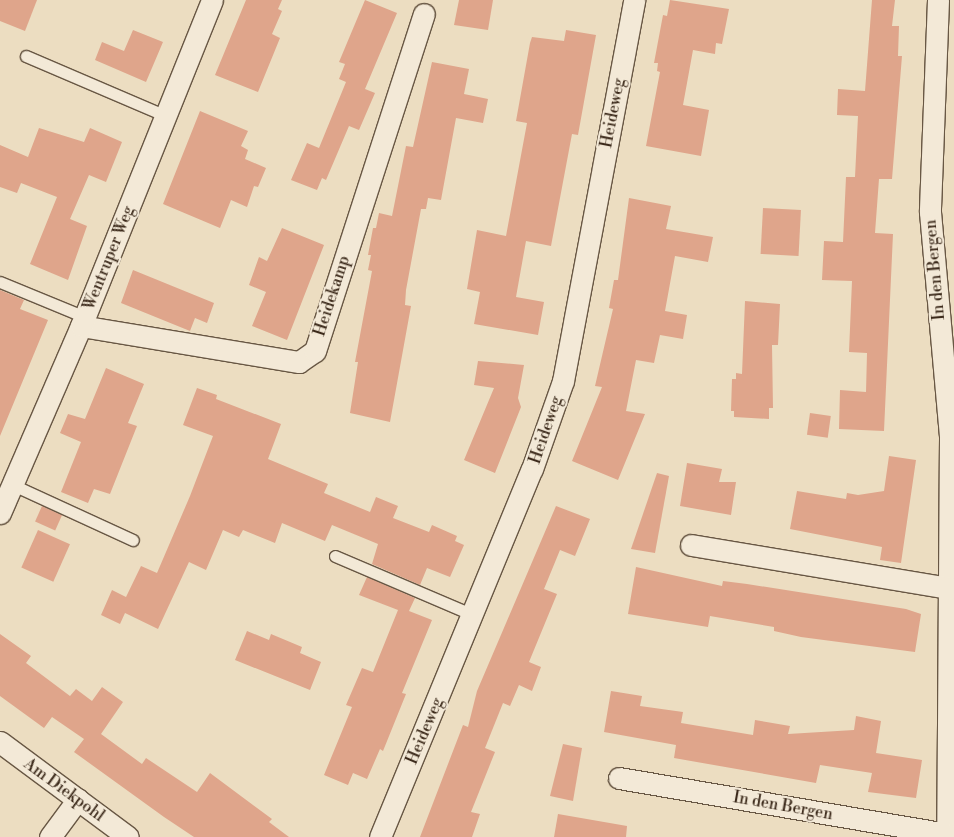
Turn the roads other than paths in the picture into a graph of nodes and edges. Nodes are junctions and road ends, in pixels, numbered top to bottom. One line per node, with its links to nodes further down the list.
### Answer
1 (212, 0): 6 (street, Wentruper Weg)
2 (634, 0): 16 (street, Heideweg)
3 (938, 0): 9 (street, In den Bergen)
4 (424, 14): 8 (street, Heidekamp)
5 (26, 56): 6 (lane)
6 (166, 116): 8 (street, Wentruper Weg)
7 (0, 282): 8 (lane)
8 (83, 321): 10 (street, Wentruper Weg)
9 (952, 437): 15 (street, In den Bergen)
10 (12, 484): 11 (street, Wentruper Weg); 12 (lane)
11 (0, 513)
12 (133, 540)
13 (691, 545): 15 (street)
14 (335, 556): 16 (lane)
15 (949, 588): 20 (street, In den Bergen)
16 (473, 614): 23 (street, Heideweg)
17 (0, 742): 19 (street, Am Diekpohl)
18 (619, 778): 20 (street, In den Bergen)
19 (78, 799): 21 (street); 22 (street, Am Diekpohl)
20 (947, 836)
21 (50, 837)
22 (128, 837)
23 (380, 837)

